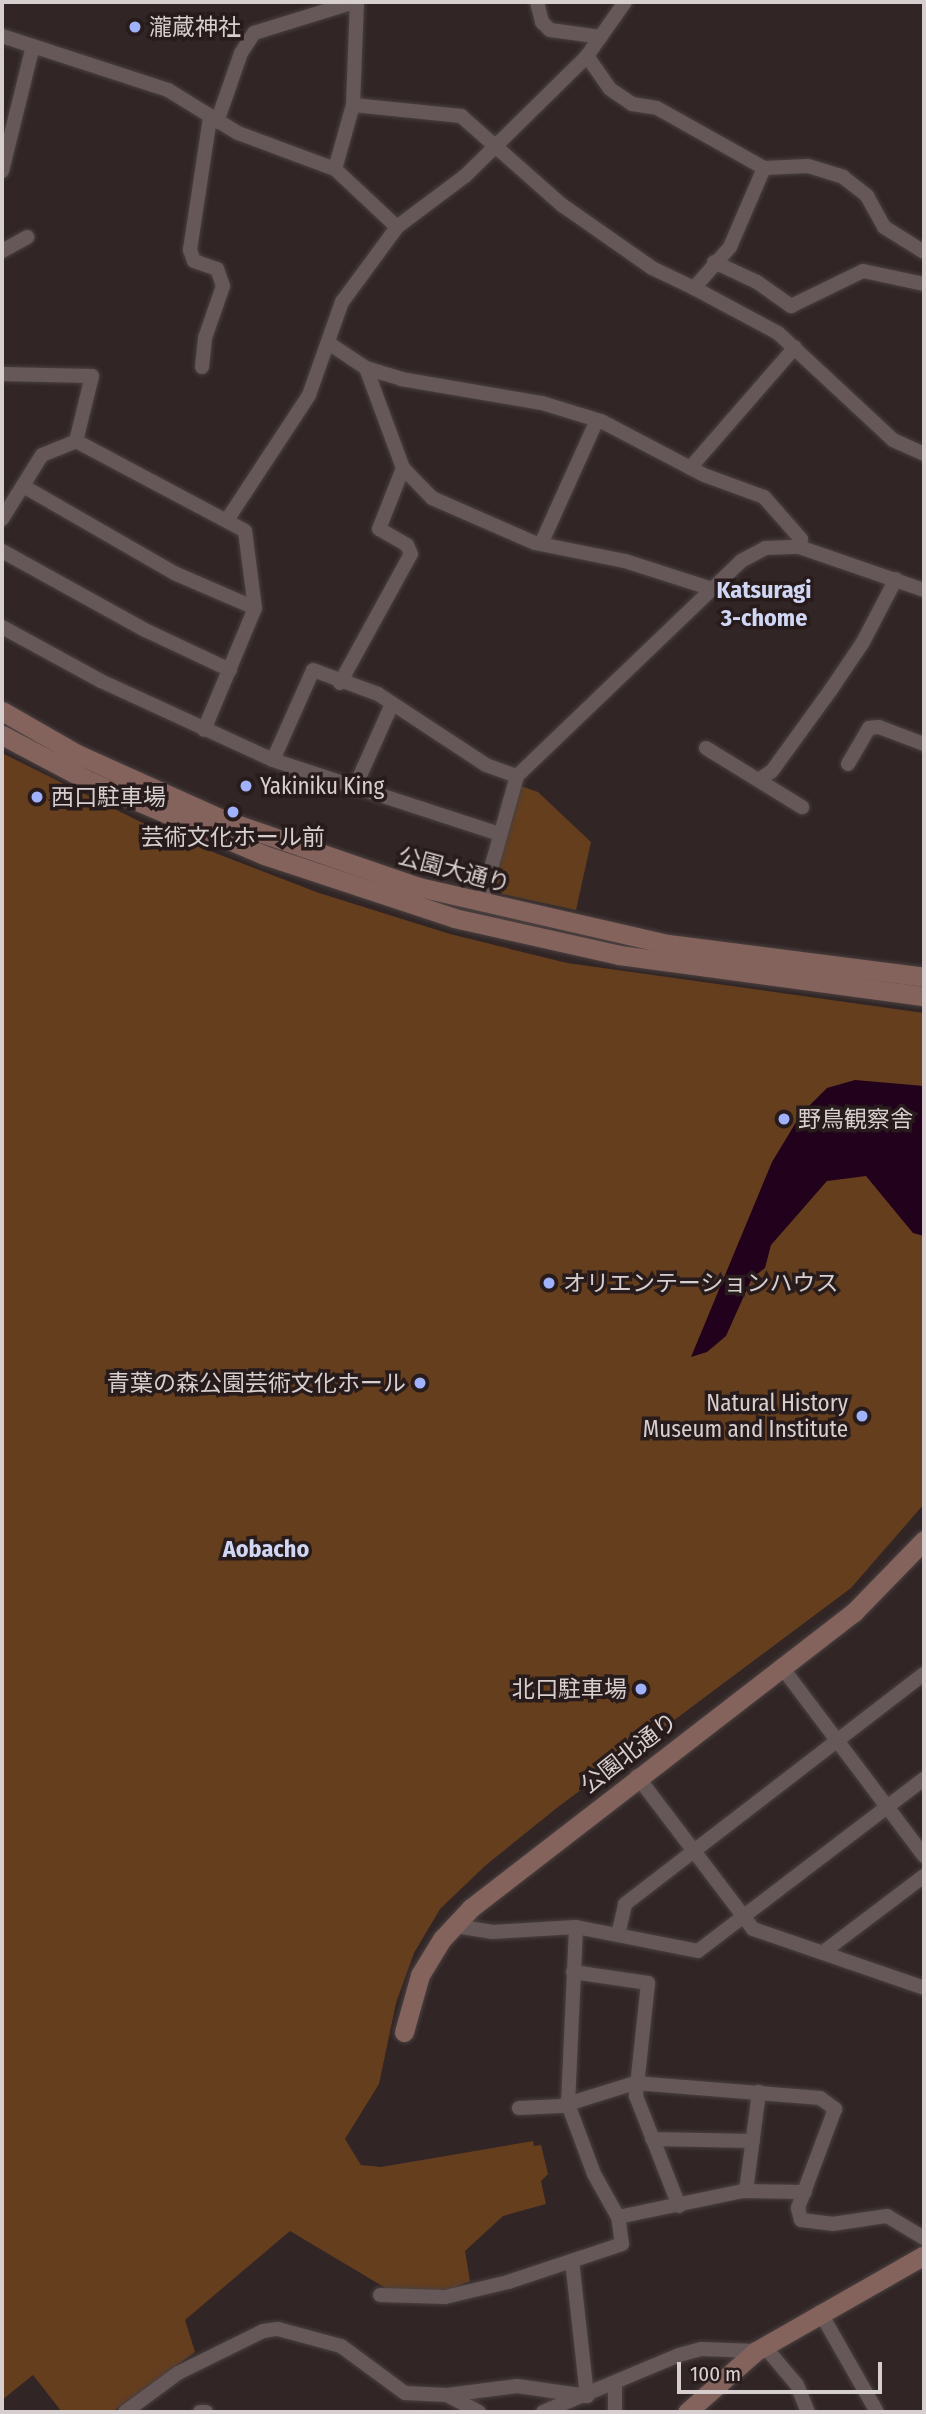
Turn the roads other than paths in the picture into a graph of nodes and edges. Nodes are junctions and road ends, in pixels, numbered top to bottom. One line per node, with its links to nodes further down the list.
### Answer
1 (356, 2): 8 (street); 9 (street)
2 (537, 2): 5 (street)
3 (625, 2): 5 (street)
4 (2, 36): 6 (street)
5 (601, 37): 7 (street)
6 (33, 46): 9 (street); 13 (street)
7 (587, 56): 10 (street); 11 (street)
8 (353, 105): 10 (street); 12 (street)
9 (214, 120): 12 (street); 23 (street)
10 (495, 144): 14 (street); 20 (street)
11 (764, 168): 17 (street); 18 (street)
12 (335, 169): 14 (street)
13 (2, 171)
14 (397, 228): 21 (street)
15 (27, 237): 16 (street)
16 (2, 251)
17 (924, 251)
18 (714, 262): 19 (street); 20 (street)
19 (924, 284)
20 (694, 288): 22 (street)
21 (330, 344): 24 (street); 33 (street)
22 (794, 347): 28 (street); 30 (street)
23 (202, 367)
24 (366, 368): 26 (street); 29 (street)
25 (2, 374): 27 (street)
26 (597, 419): 30 (street); 34 (street)
27 (76, 442): 31 (street); 33 (street)
28 (924, 454)
29 (403, 468): 34 (street); 43 (street)
30 (690, 468): 35 (street)
31 (23, 486): 32 (street); 40 (street)
32 (2, 519)
33 (227, 520): 40 (street)
34 (541, 544): 38 (street)
35 (799, 547): 37 (street); 38 (street)
36 (2, 551): 42 (street)
37 (896, 579): 39 (street); 53 (street)
38 (709, 588): 52 (street)
39 (924, 590)
40 (255, 608): 42 (street)
41 (2, 627): 46 (street)
42 (230, 670): 46 (street)
43 (340, 682): 44 (street); 50 (street)
44 (392, 704): 52 (street); 54 (street)
45 (2, 711): 57 (street, 公園大通り)
46 (204, 730): 50 (street)
47 (2, 735): 58 (street, 公園大通り)
48 (924, 744): 51 (street)
49 (706, 748): 53 (street)
50 (274, 760): 54 (street)
51 (848, 764)
52 (517, 776): 56 (street)
53 (760, 779): 55 (street)
54 (354, 789): 56 (street)
55 (802, 807)
56 (499, 834): 57 (street)
57 (481, 904): 58 (street); 59 (street); 60 (street, 公園大通り)
58 (462, 919): 59 (street, 公園大通り)
59 (499, 927): 61 (street, 公園大通り)
60 (924, 977)
61 (924, 996)
62 (924, 1540): 63 (street, 公園北通り)
63 (781, 1667): 65 (street); 66 (street, 公園北通り)
64 (924, 1674): 65 (street)
65 (837, 1743): 68 (street); 69 (street)
66 (637, 1776): 69 (street); 73 (street, 公園北通り)
67 (924, 1779): 68 (street)
68 (888, 1809): 70 (street); 72 (street)
69 (694, 1851): 72 (street); 75 (street)
70 (924, 1856)
71 (924, 1876): 76 (street)
72 (744, 1917): 75 (street); 76 (street)
73 (454, 1926): 74 (street); 79 (street, 公園北通り)
74 (576, 1927): 75 (street); 77 (street)
75 (618, 1935)
76 (826, 1950): 78 (street)
77 (573, 1972): 80 (street); 82 (street)
78 (924, 1988)
79 (404, 2032)
80 (635, 2083): 81 (street); 82 (street); 84 (street)
81 (759, 2092): 85 (street); 87 (street)
82 (568, 2104): 83 (street); 89 (street)
83 (519, 2108)
84 (652, 2139): 85 (street); 88 (street)
85 (753, 2141): 86 (street)
86 (747, 2191): 87 (street); 88 (street)
87 (805, 2192): 90 (street)
88 (678, 2206): 89 (street)
89 (618, 2217): 92 (street)
90 (924, 2238)
91 (924, 2255): 94 (street)
92 (572, 2261): 93 (street); 98 (street)
93 (380, 2295)
94 (820, 2312): 95 (street); 107 (street)
95 (760, 2349): 96 (street); 105 (street); 106 (street)
96 (615, 2385): 98 (street); 104 (street)
97 (447, 2395): 98 (street); 99 (street); 102 (street)
98 (587, 2396): 103 (street)
99 (125, 2412)
100 (200, 2412): 101 (street)
101 (206, 2412)
102 (479, 2412)
103 (543, 2412)
104 (615, 2412)
105 (687, 2412)
106 (808, 2412)
107 (877, 2412)

